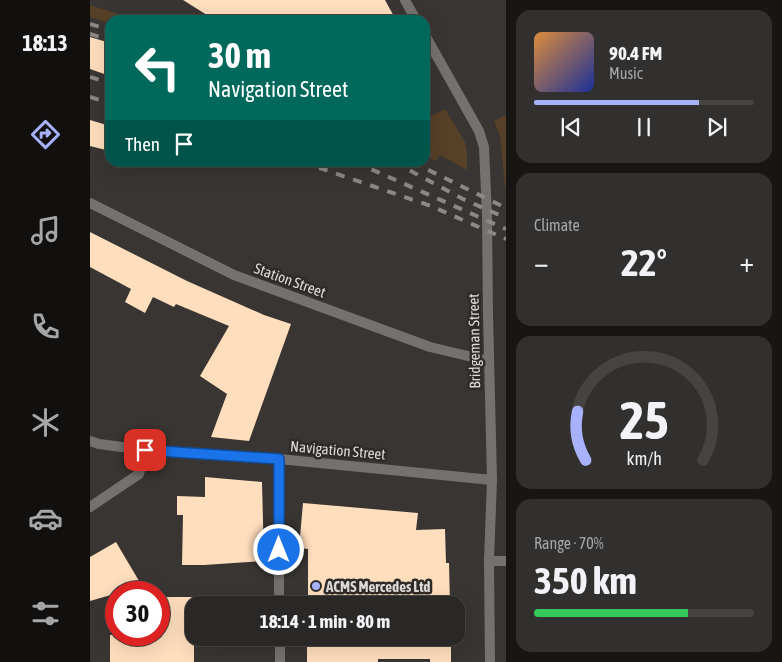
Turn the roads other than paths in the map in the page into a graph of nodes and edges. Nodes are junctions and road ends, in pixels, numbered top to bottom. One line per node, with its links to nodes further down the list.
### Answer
1 (405, 0): 2 (street)
2 (413, 15)
3 (430, 44): 5 (street, Bridgeman Street)
4 (90, 203): 5 (street, Station Street)
5 (489, 361): 9 (street, Bridgeman Street)
6 (90, 441): 7 (street, Navigation Street)
7 (145, 450): 8 (street, Navigation Street); 10 (street)
8 (279, 459): 9 (street, Navigation Street); 13 (street)
9 (492, 480): 12 (street, Bridgeman Street)
10 (90, 507)
11 (506, 560): 12 (street)
12 (489, 561): 16 (street, Bridgeman Street)
13 (279, 596)
14 (280, 646): 15 (street)
15 (280, 662)
16 (490, 662)

